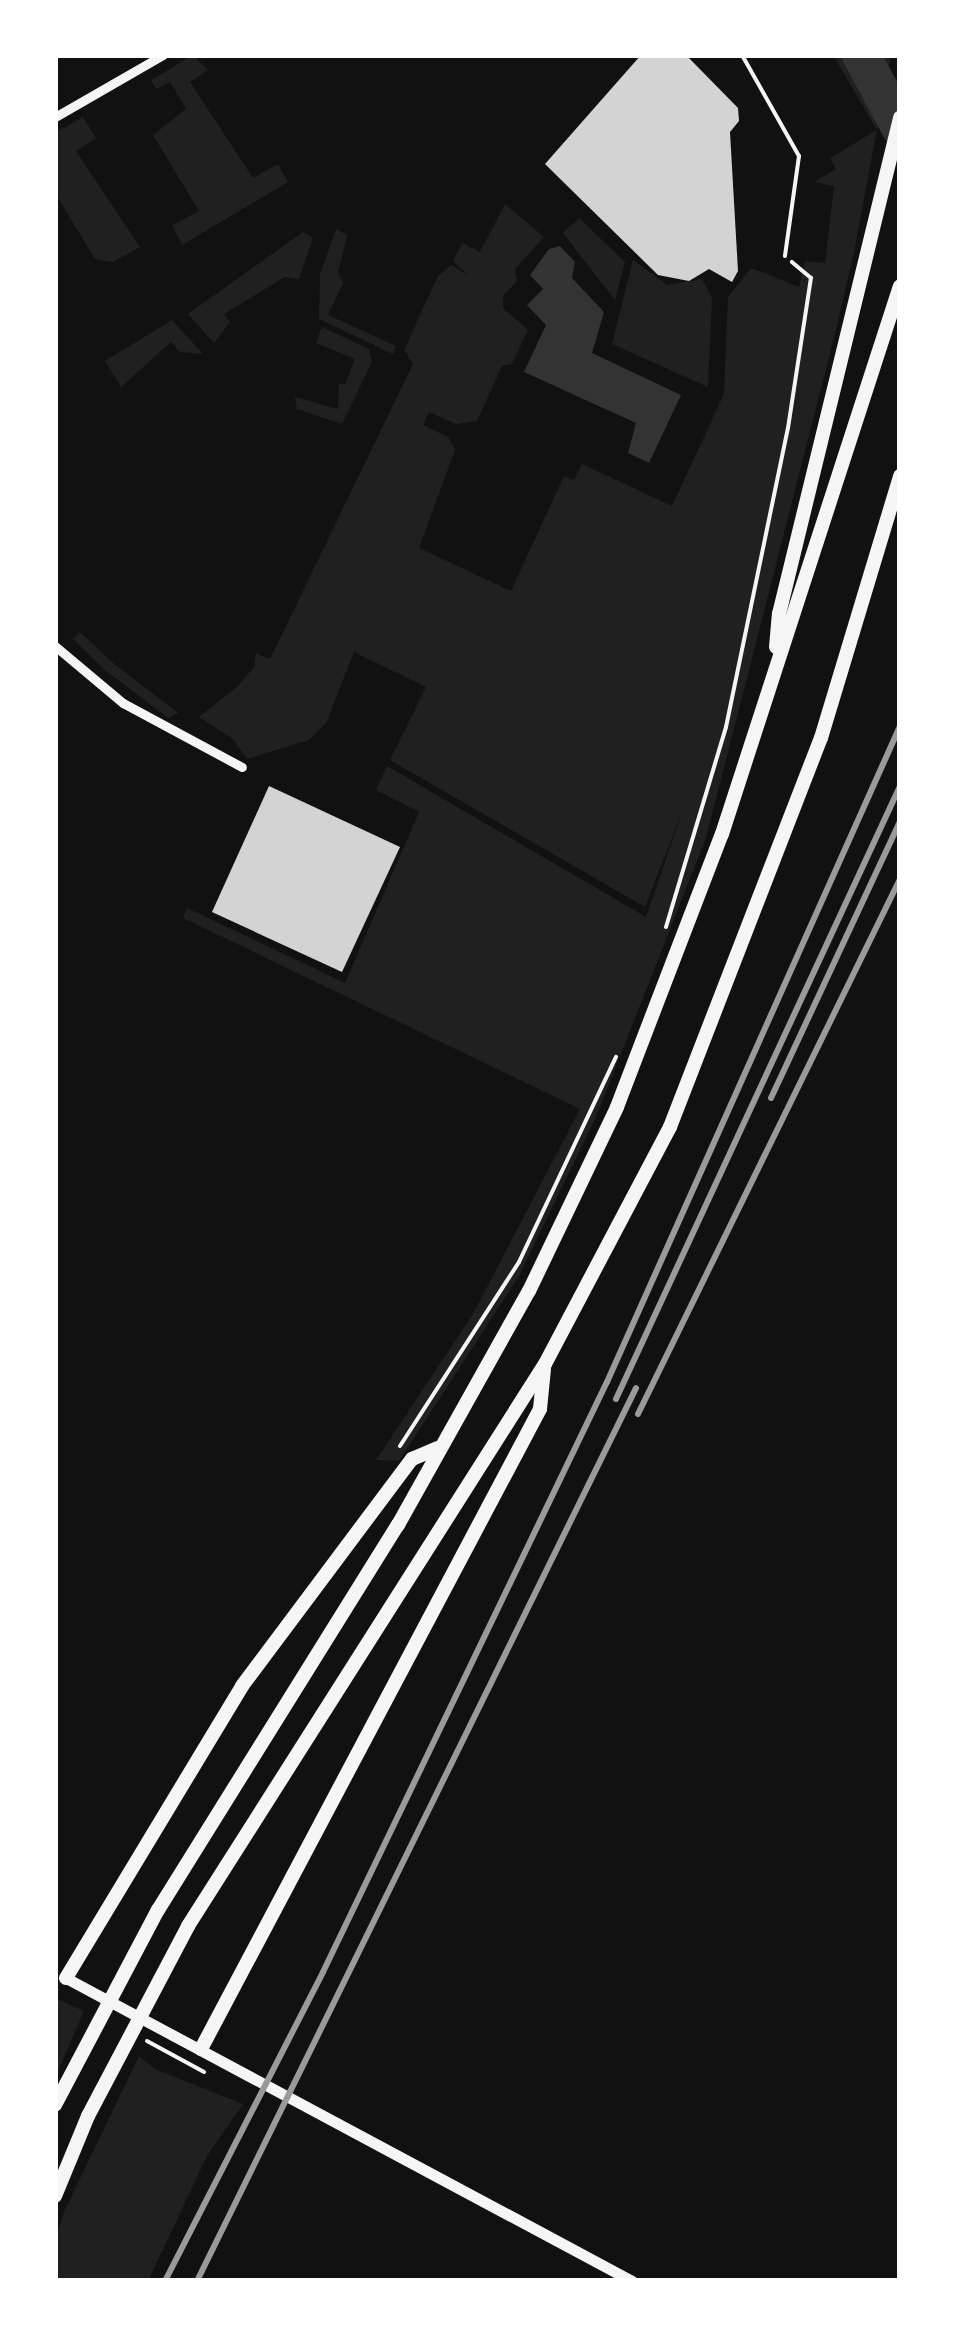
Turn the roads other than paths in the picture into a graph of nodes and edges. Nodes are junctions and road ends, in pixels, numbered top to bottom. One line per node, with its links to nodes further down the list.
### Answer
1 (164, 55): 3 (street)
2 (742, 55): 5 (lane)
3 (55, 117)
4 (900, 118): 10 (highway)
5 (785, 256)
6 (900, 286): 10 (highway)
7 (900, 476): 8 (highway)
8 (898, 490): 12 (highway)
9 (55, 646): 11 (street)
10 (774, 673): 13 (highway)
11 (242, 768)
12 (545, 1364): 15 (highway); 17 (highway)
13 (438, 1448): 14 (highway); 16 (highway)
14 (66, 1978): 15 (main road)
15 (201, 2049): 18 (main road)
16 (55, 2105)
17 (55, 2196)
18 (632, 2281)

